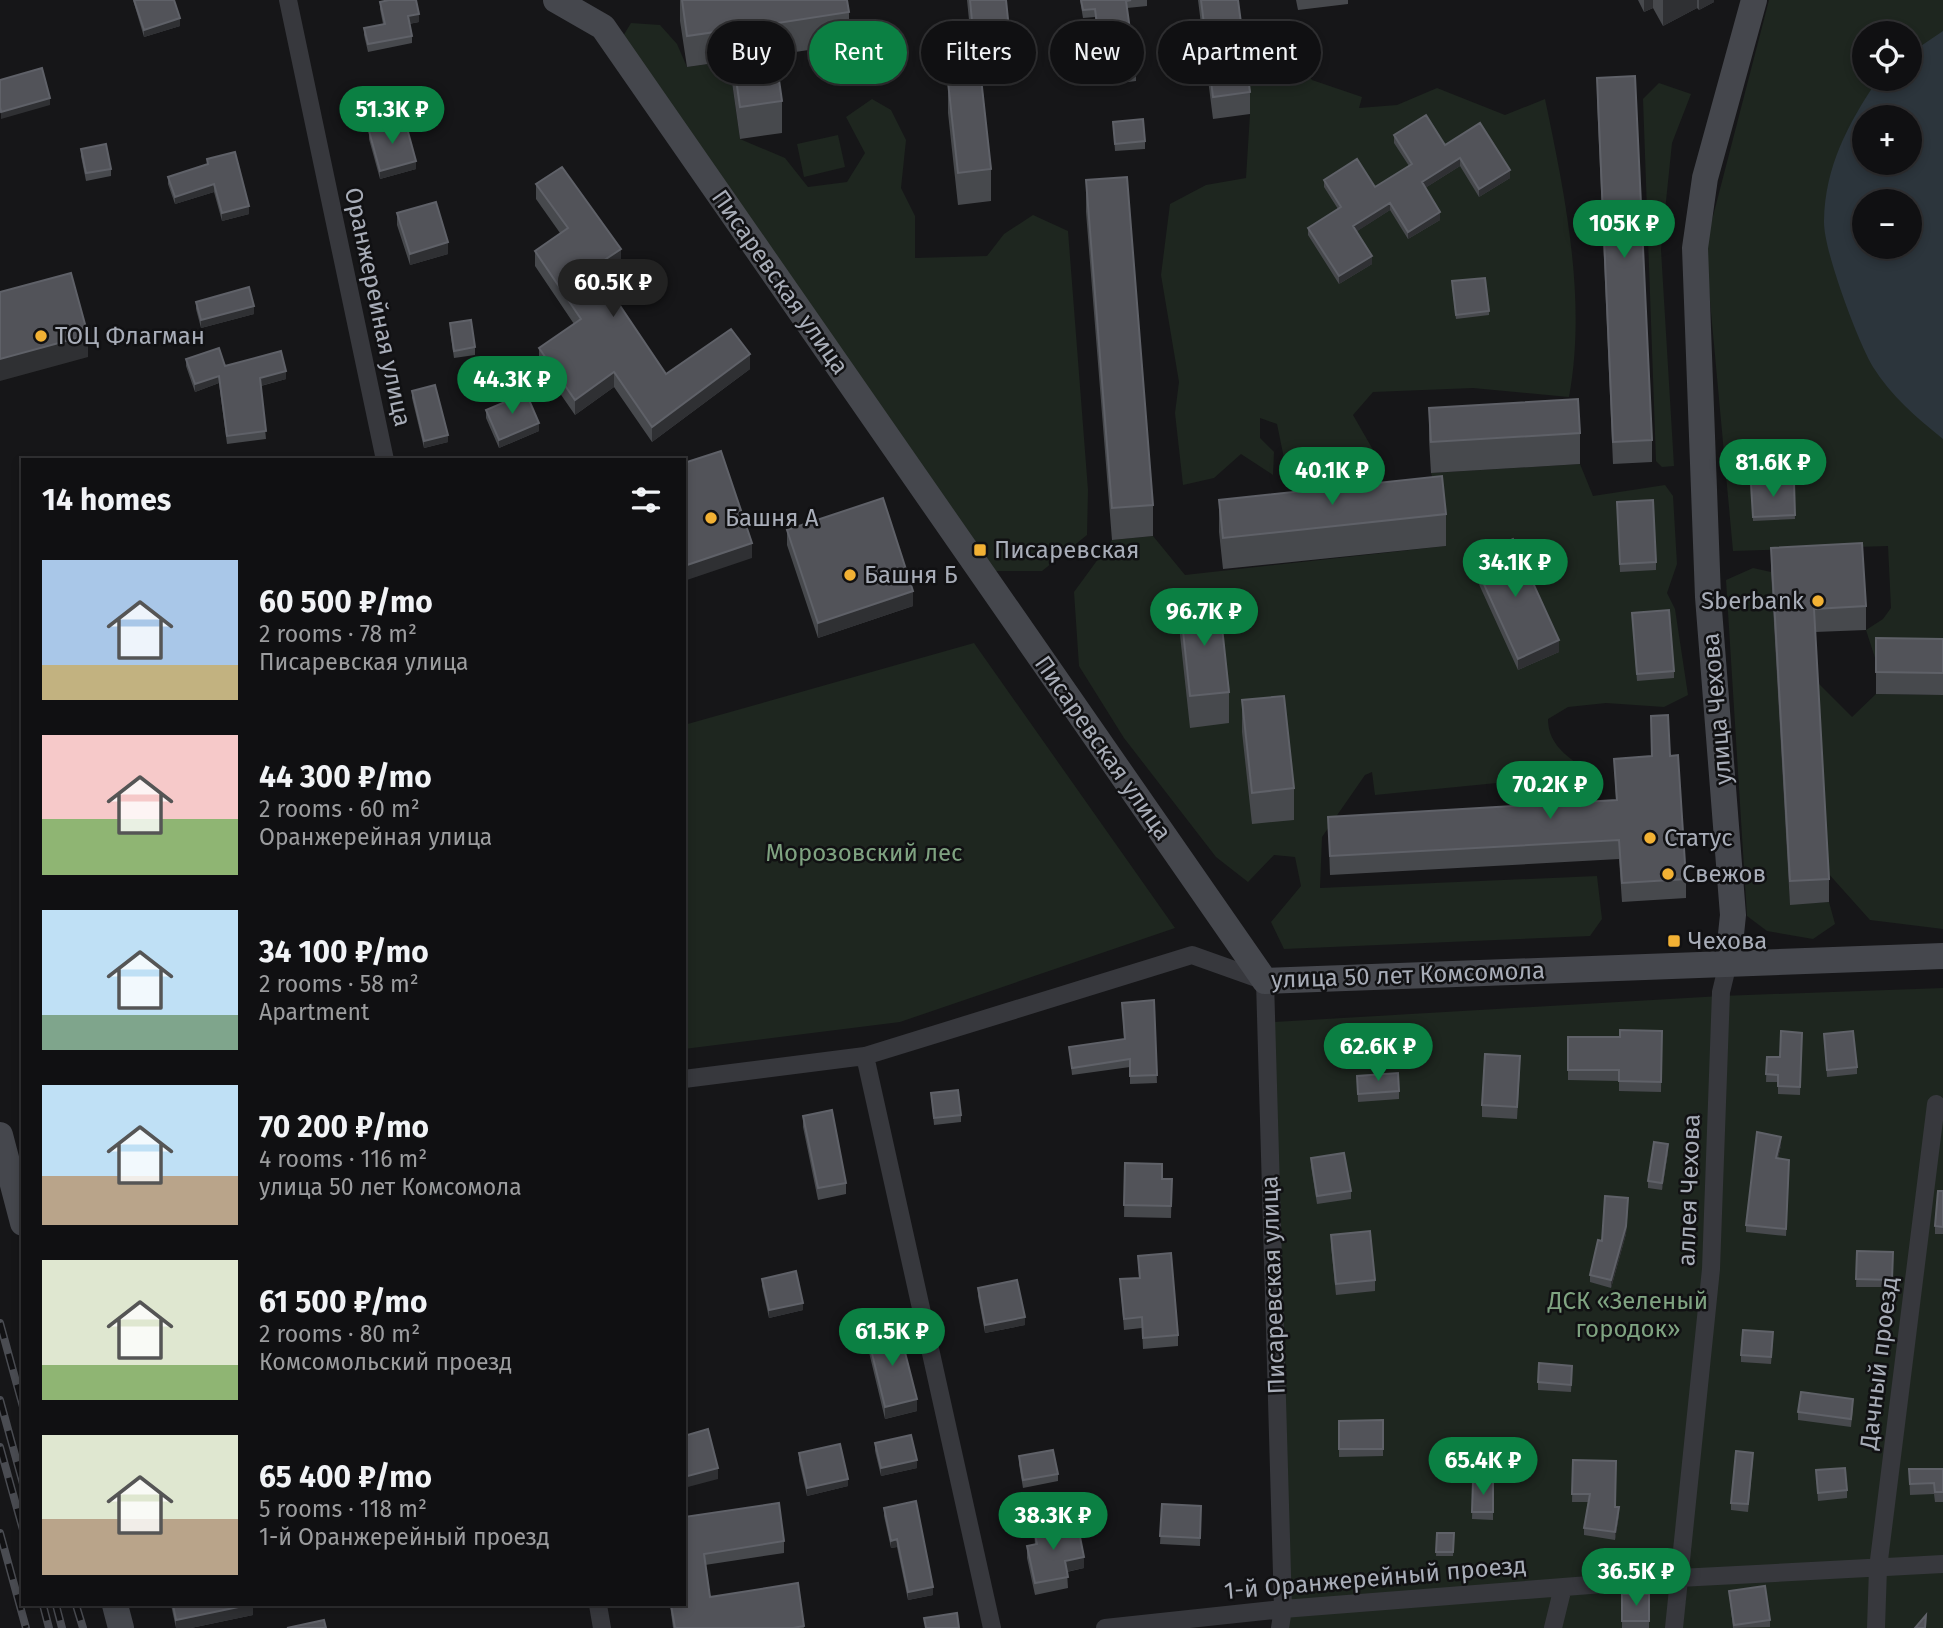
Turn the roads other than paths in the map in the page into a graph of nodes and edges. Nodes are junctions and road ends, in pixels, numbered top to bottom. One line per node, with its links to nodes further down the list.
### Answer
1 (288, 0): 4 (street, Оранжерейная улица)
2 (556, 0): 7 (street, Писаревская улица)
3 (1754, 0): 6 (street, улица Чехова)
4 (385, 458)
5 (1943, 956): 6 (street, улица 50 лет Комсомола)
6 (1728, 963): 7 (street, улица 50 лет Комсомола); 15 (street, аллея Чехова)
7 (1265, 981): 8 (street, улица 50 лет Комсомола); 19 (street, Писаревская улица)
8 (865, 1056): 9 (street, улица 50 лет Комсомола); 22 (street)
9 (686, 1079)
10 (1936, 1104): 14 (street, Дачный проезд)
11 (0, 1135): 12 (street)
12 (21, 1210)
13 (1943, 1564): 14 (street, 1-й Оранжерейный проезд)
14 (1878, 1568): 15 (street, 1-й Оранжерейный проезд); 27 (street, Дачный проезд)
15 (1679, 1578): 16 (street, 1-й Оранжерейный проезд); 26 (street, аллея Чехова)
16 (1563, 1587): 19 (street, 1-й Оранжерейный проезд); 25 (street)
17 (115, 1606): 20 (street)
18 (598, 1606): 21 (street)
19 (1283, 1609): 23 (street, 1-й Оранжерейный проезд); 24 (street, Писаревская улица)
20 (121, 1628)
21 (602, 1628)
22 (992, 1628)
23 (1105, 1628)
24 (1280, 1628)
25 (1553, 1628)
26 (1674, 1628)
27 (1876, 1628)

